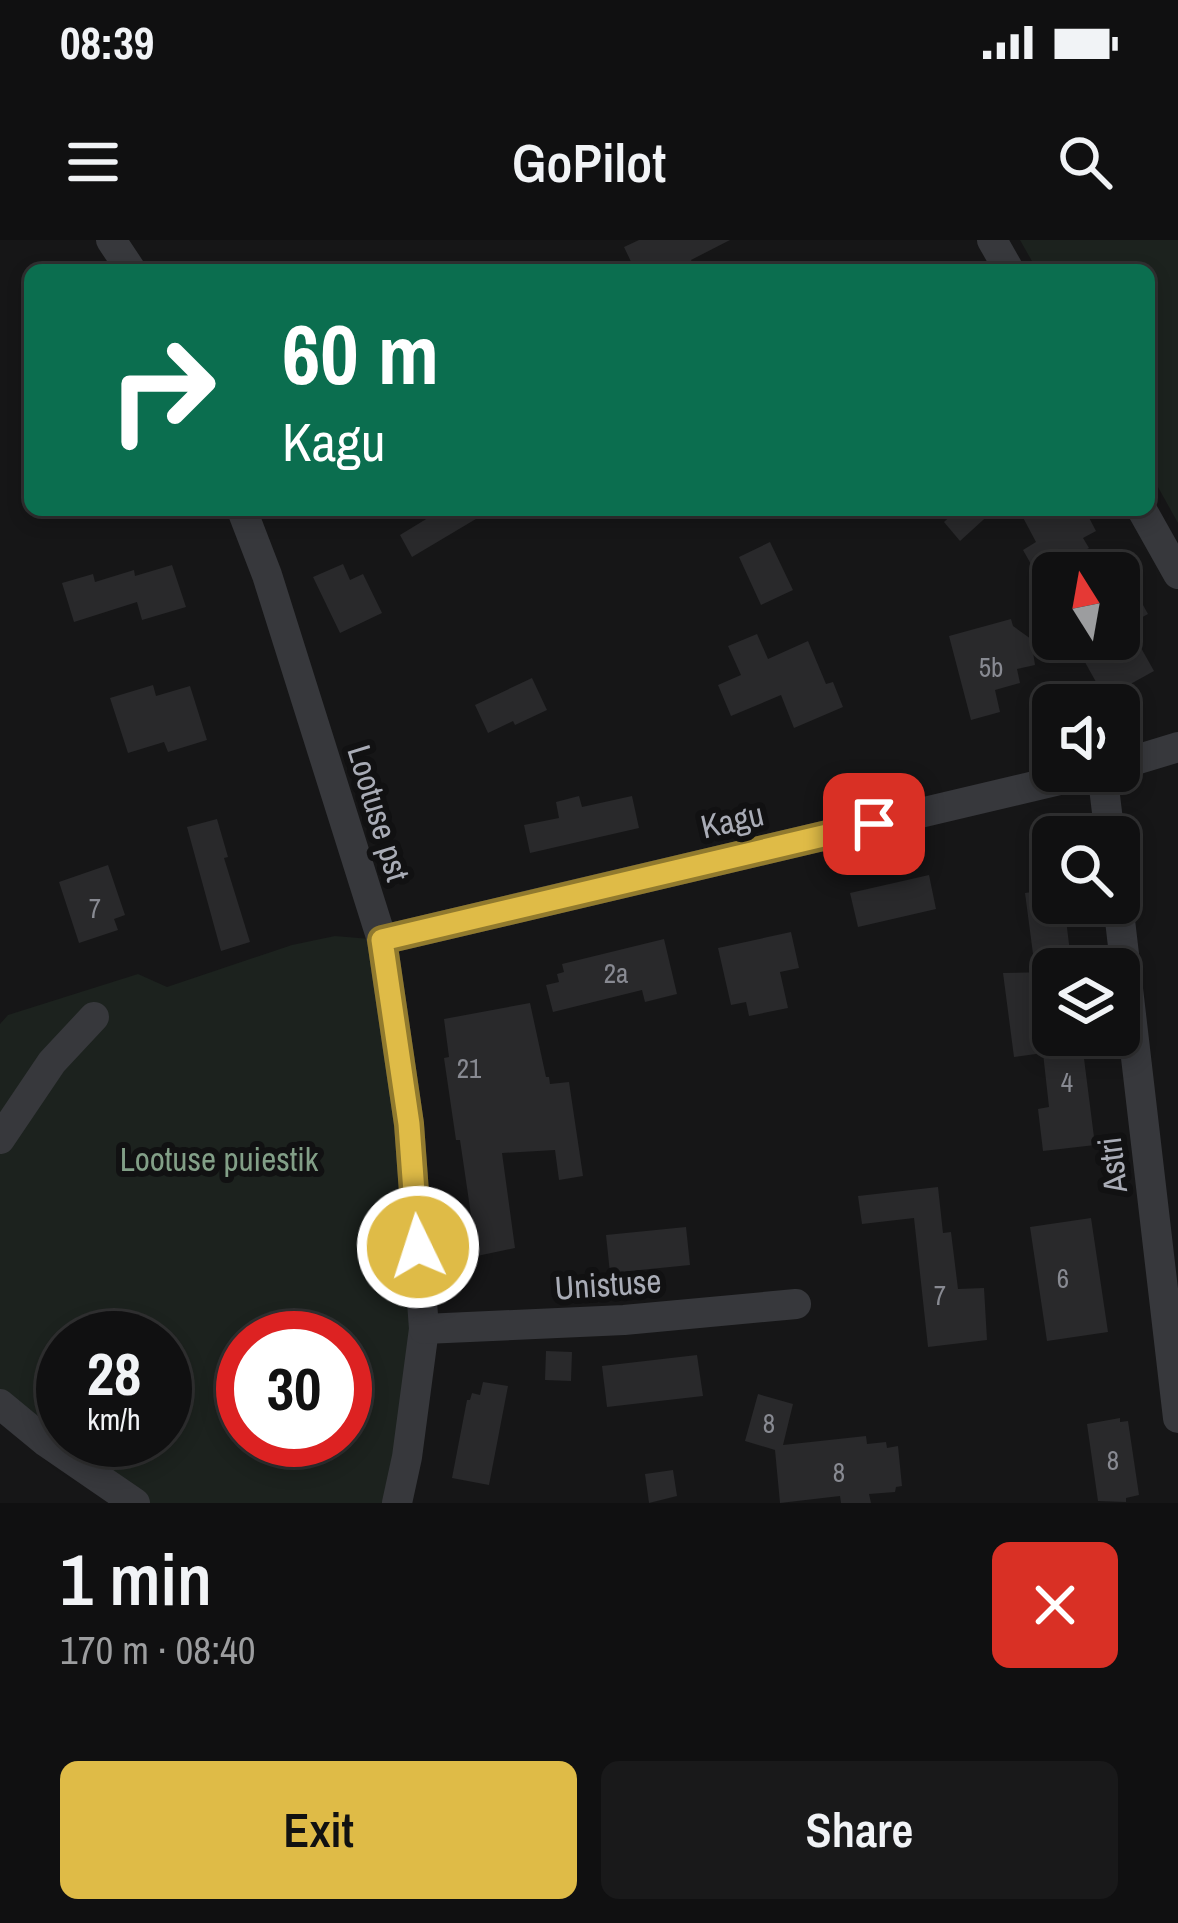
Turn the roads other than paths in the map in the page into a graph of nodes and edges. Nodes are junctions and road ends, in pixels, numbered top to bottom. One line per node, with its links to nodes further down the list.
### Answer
1 (244, 516): 8 (street, Lootuse pst)
2 (1145, 516): 3 (street)
3 (1178, 574)
4 (1178, 747): 5 (street)
5 (1140, 759)
6 (1032, 787): 8 (street, Kagu)
7 (1120, 924): 14 (street, Astri)
8 (382, 940): 12 (street, Lootuse pst)
9 (94, 1017): 10 (street)
10 (0, 1139)
11 (796, 1304): 12 (street, Unistuse)
12 (424, 1329): 16 (street, Lootuse pst)
13 (0, 1404): 15 (street)
14 (1178, 1418)
15 (135, 1503)
16 (397, 1503)

